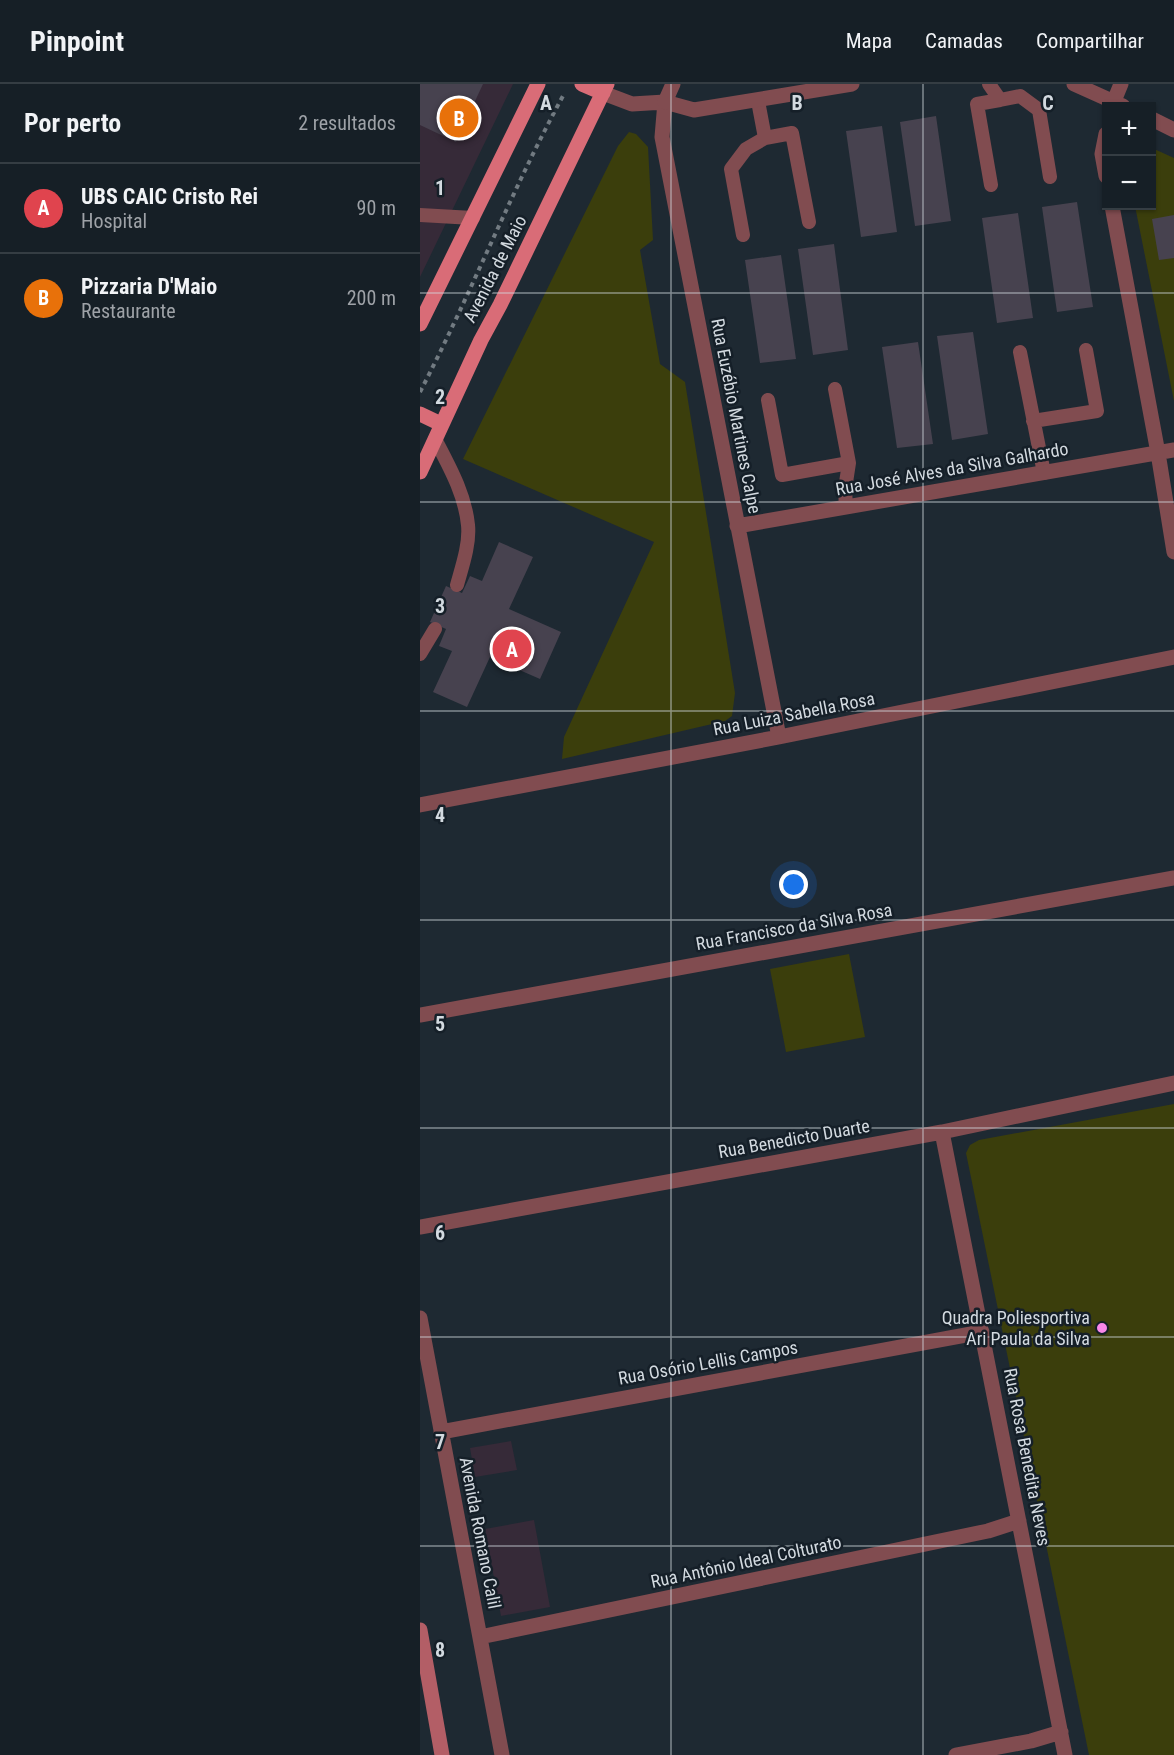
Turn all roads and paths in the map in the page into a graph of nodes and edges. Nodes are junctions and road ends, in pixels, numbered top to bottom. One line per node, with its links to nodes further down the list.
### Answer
1 (538, 84): 22 (main road)
2 (582, 84): 8 (main road)
3 (673, 84): 12 (street, Rua Euzébio Martines Calpe)
4 (852, 84): 11 (street)
5 (989, 84): 10 (lane)
6 (1074, 84): 13 (street)
7 (1121, 84): 14 (street)
8 (605, 89): 12 (street); 33 (main road, Avenida de Maio)
9 (565, 93): 29 (path)
10 (1000, 100): 18 (lane); 19 (lane)
11 (758, 101): 12 (street); 17 (lane)
12 (666, 102): 42 (street, Rua Euzébio Martines Calpe)
13 (1110, 102)
14 (1117, 102)
15 (1156, 121): 16 (street)
16 (1174, 130)
17 (765, 138): 23 (lane); 24 (lane)
18 (1050, 177)
19 (991, 185)
20 (1113, 210): 36 (street)
21 (420, 215): 22 (lane)
22 (473, 218): 25 (main road)
23 (809, 222)
24 (743, 235)
25 (420, 324)
26 (1086, 350): 32 (lane)
27 (1020, 352): 32 (lane)
28 (835, 389): 37 (lane)
29 (420, 393)
30 (768, 400): 37 (lane)
31 (420, 414): 33 (main road)
32 (1033, 422): 39 (lane)
33 (441, 424): 34 (main road, Avenida de Maio)
34 (435, 439): 38 (main road, Avenida de Maio); 44 (lane)
35 (1174, 450): 36 (street, Rua José Alves da Silva Galhardo)
36 (1158, 453): 39 (street, Rua José Alves da Silva Galhardo); 40 (street)
37 (849, 463): 41 (lane)
38 (420, 472)
39 (1044, 473): 41 (street, Rua José Alves da Silva Galhardo)
40 (1169, 486): 43 (street)
41 (846, 507): 42 (street, Rua José Alves da Silva Galhardo)
42 (737, 526): 48 (street, Rua Euzébio Martines Calpe)
43 (1174, 552)
44 (457, 585)
45 (435, 629): 46 (lane)
46 (420, 654)
47 (1174, 657): 48 (street, Rua Luiza Sabella Rosa)
48 (779, 737): 49 (street, Rua Luiza Sabella Rosa)
49 (420, 805)
50 (1174, 878): 51 (street, Rua Francisco da Silva Rosa)
51 (420, 1015)
52 (1174, 1083): 53 (street, Rua Benedicto Duarte)
53 (942, 1132): 54 (street, Rua Benedicto Duarte); 56 (street, Rua Rosa Benedita Neves)
54 (420, 1227)
55 (420, 1318): 57 (street, Avenida Romano Calil)
56 (982, 1332): 57 (street, Rua Osório Lellis Campos); 58 (street, Rua Rosa Benedita Neves)
57 (441, 1432): 60 (street, Avenida Romano Calil)
58 (1019, 1521): 60 (street, Rua Antônio Ideal Colturato); 61 (street, Rua Rosa Benedita Neves)
59 (420, 1630): 62 (main road)
60 (480, 1637): 63 (street, Avenida Romano Calil)
61 (1061, 1732): 64 (street); 65 (street, Rua Rosa Benedita Neves)
62 (442, 1755)
63 (502, 1755)
64 (956, 1755)
65 (1065, 1755)

